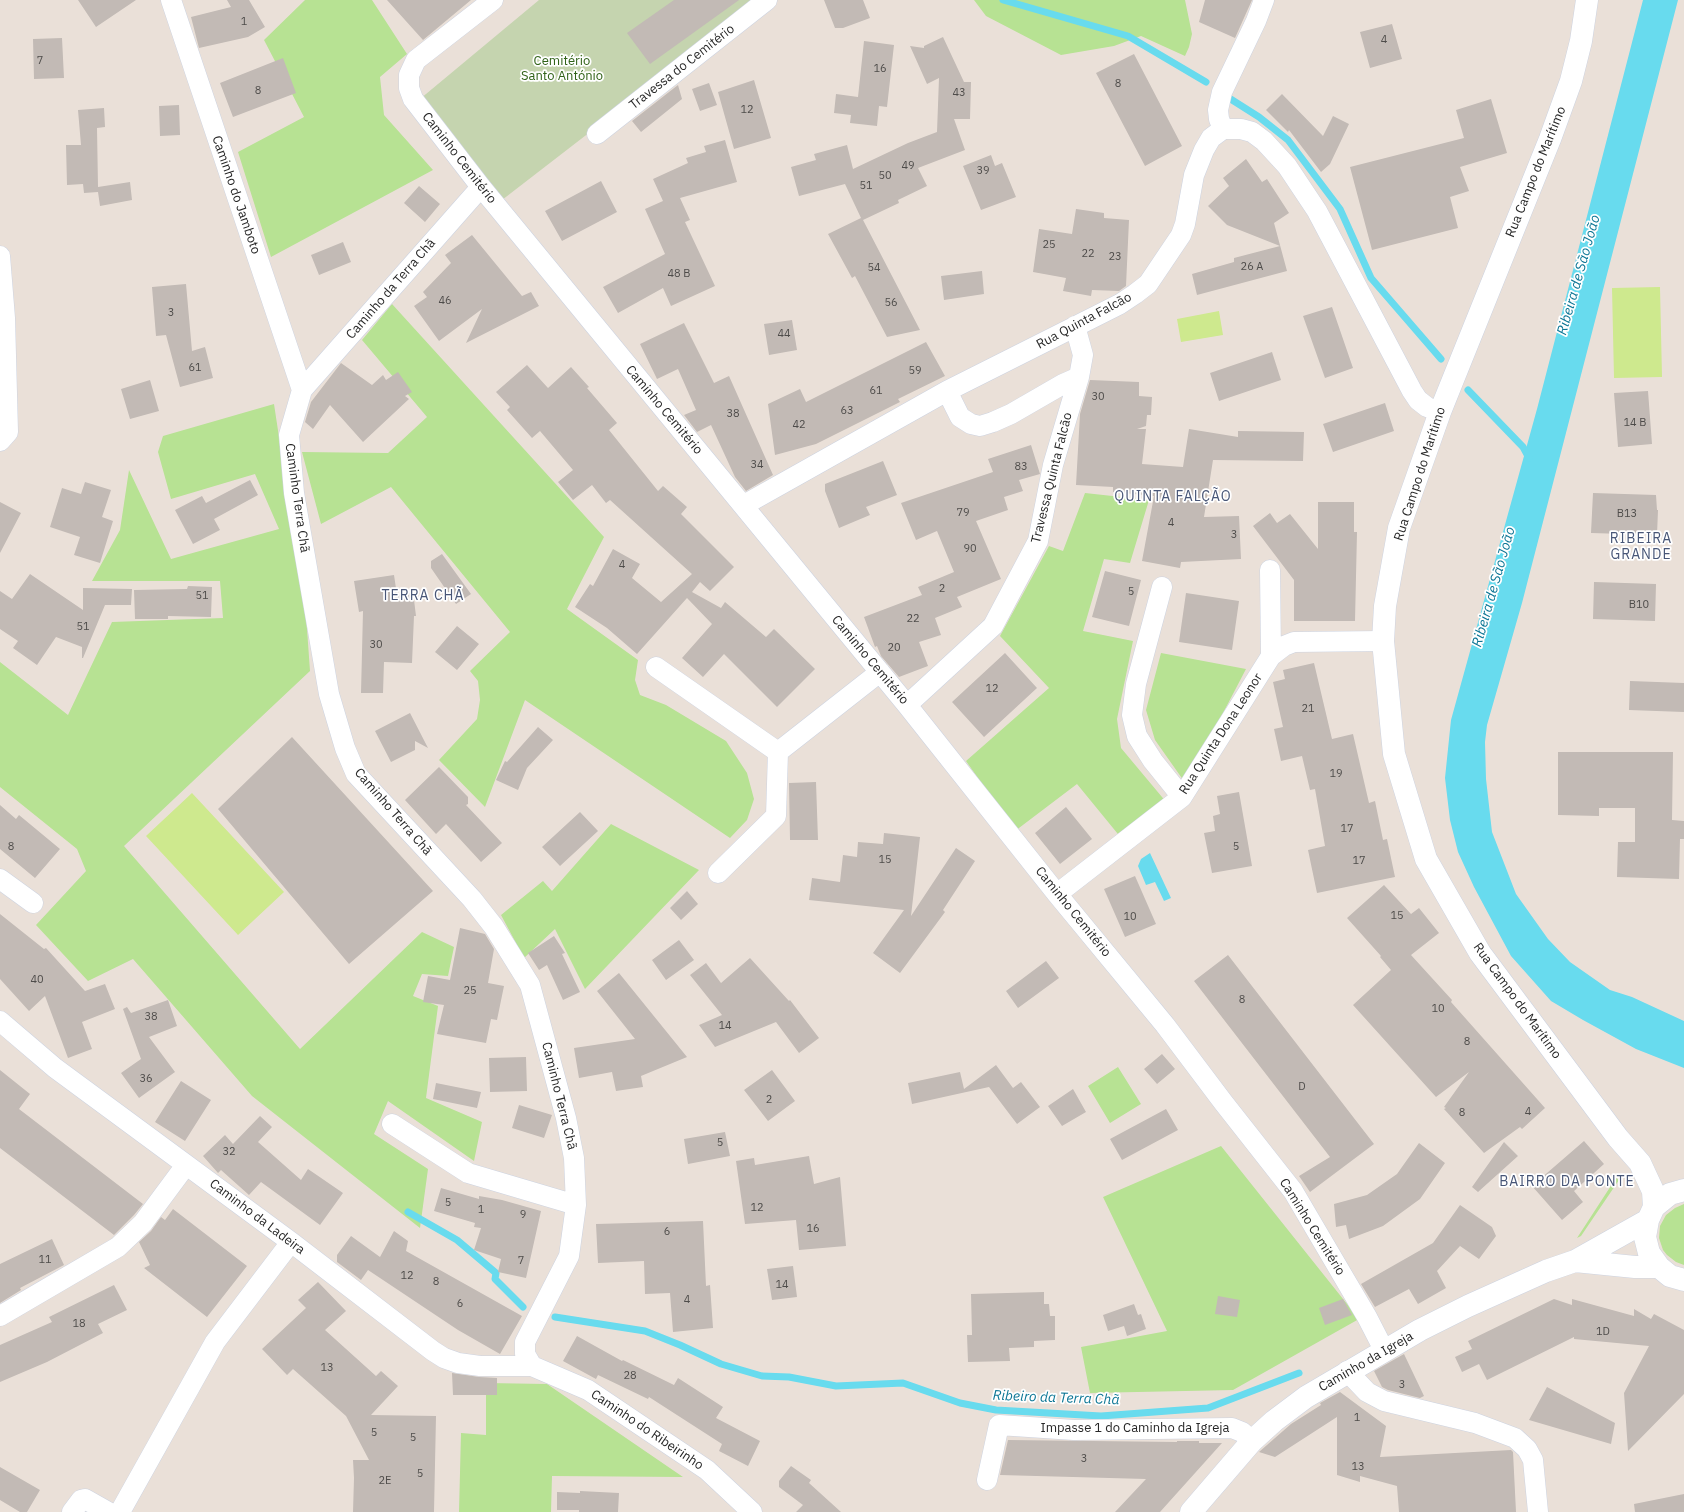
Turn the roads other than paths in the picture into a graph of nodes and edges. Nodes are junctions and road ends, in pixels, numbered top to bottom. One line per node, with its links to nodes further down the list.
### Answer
1 (171, 0): 13 (street, Caminho do Jamboto)
2 (493, 0): 8 (street, Caminho Cemitério)
3 (767, 0): 7 (street, Travessa do Cemitério)
4 (1264, 0): 6 (street)
5 (1587, 0): 15 (main road, Rua Campo do Marítimo)
6 (1223, 129): 11 (street, Rua Quinta Falcão); 15 (street)
7 (597, 134)
8 (481, 187): 13 (street, Caminho da Terra Chã); 17 (street, Caminho Cemitério)
9 (0, 256): 10 (street)
10 (3, 318): 16 (street)
11 (1075, 326): 12 (street, Travessa Quinta Falcão); 14 (street, Rua Quinta Falcão)
12 (1079, 377): 14 (street); 24 (street, Travessa Quinta Falcão)
13 (302, 390): 37 (street, Caminho Terra Chã)
14 (947, 391): 17 (street, Rua Quinta Falcão)
15 (1440, 412): 20 (main road, Rua Campo do Marítimo)
16 (0, 441)
17 (744, 505): 23 (street, Caminho Cemitério)
18 (1270, 570): 21 (street)
19 (1162, 587): 26 (street)
20 (1383, 641): 21 (street, Rua Quinta Dona Leonor); 33 (main road, Rua Campo do Marítimo)
21 (1271, 656): 26 (street, Rua Quinta Dona Leonor)
22 (656, 667): 25 (street)
23 (880, 672): 24 (street, Caminho Cemitério); 25 (street)
24 (907, 705): 29 (street, Caminho Cemitério)
25 (778, 752): 27 (street)
26 (1182, 797): 29 (street, Rua Quinta Dona Leonor)
27 (718, 873)
28 (0, 879): 30 (street)
29 (1057, 894): 44 (street, Caminho Cemitério)
30 (33, 903)
31 (0, 1021): 34 (street, Caminho da Ladeira)
32 (392, 1124): 37 (street)
33 (1640, 1163): 35 (main road, Rua Campo do Marítimo); 38 (main road, Rua Campo do Marítimo)
34 (186, 1165): 39 (street, Caminho da Ladeira); 43 (street)
35 (1684, 1187)
36 (1684, 1190): 38 (main road, Caminho da Igreja)
37 (576, 1205): 45 (street, Caminho Terra Chã)
38 (1651, 1213): 40 (main road, Caminho da Igreja); 41 (main road, Rua Campo do Marítimo)
39 (291, 1242): 45 (street, Caminho da Ladeira); 51 (street)
40 (1575, 1261): 41 (main road, Caminho da Igreja); 44 (main road, Caminho da Igreja)
41 (1659, 1267): 42 (main road)
42 (1684, 1280)
43 (0, 1316)
44 (1384, 1350): 46 (main road, Caminho da Igreja)
45 (532, 1366): 52 (street, Caminho do Ribeirinho)
46 (1347, 1371): 47 (main road, Caminho da Igreja); 54 (street)
47 (1252, 1441): 48 (street, Impasse 1 do Caminho da Igreja); 53 (main road, Caminho da Igreja)
48 (987, 1480)
49 (72, 1512): 50 (street)
50 (108, 1512)
51 (120, 1512)
52 (752, 1512)
53 (1191, 1512)
54 (1538, 1512)

